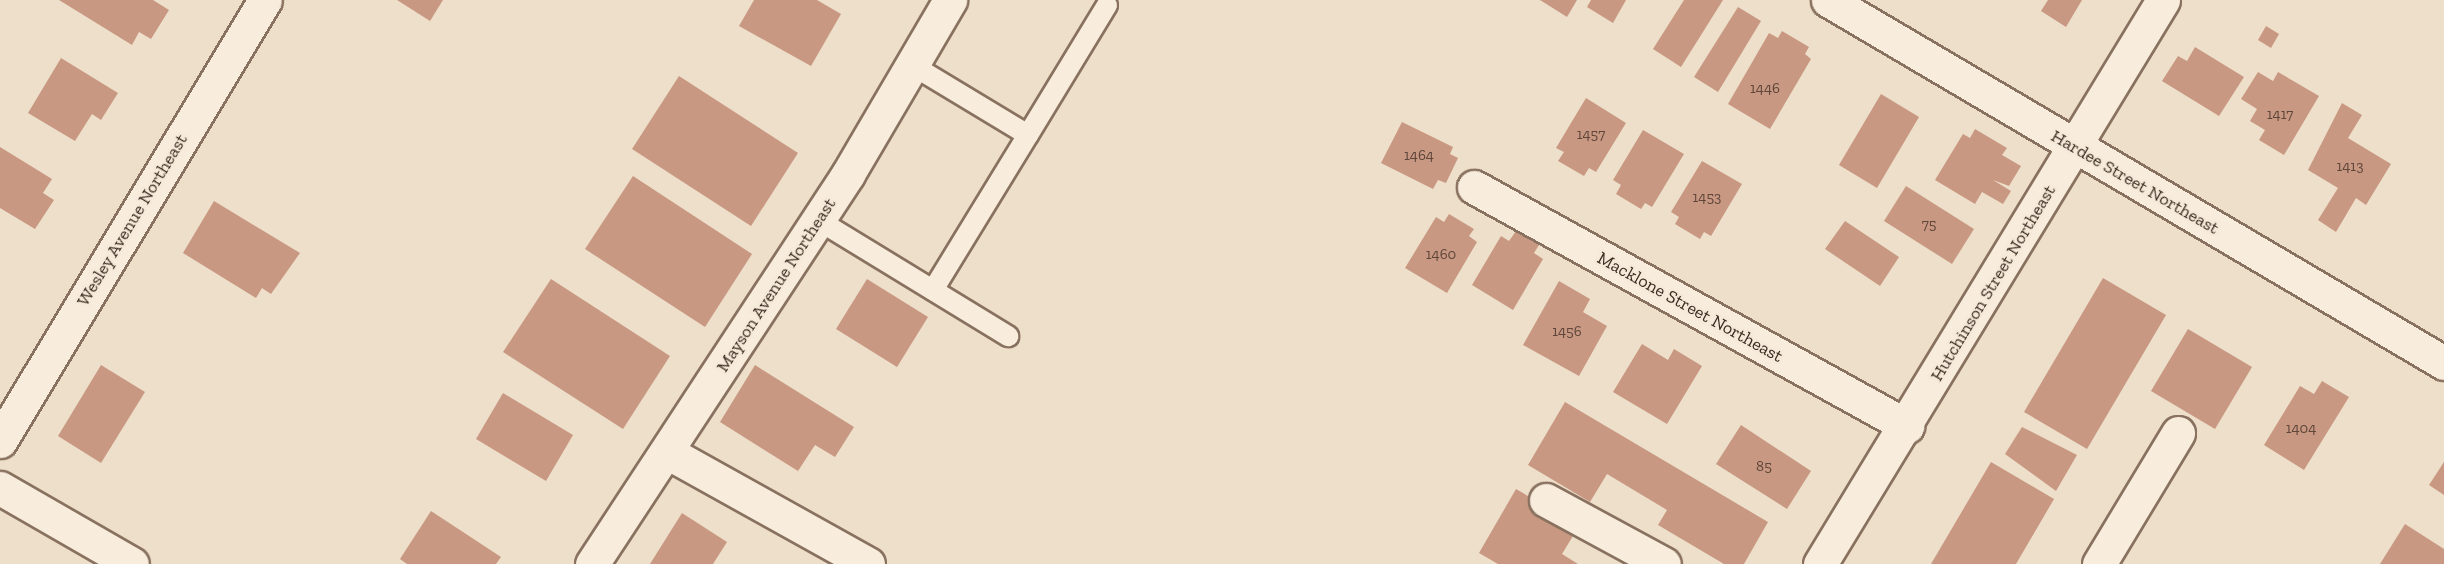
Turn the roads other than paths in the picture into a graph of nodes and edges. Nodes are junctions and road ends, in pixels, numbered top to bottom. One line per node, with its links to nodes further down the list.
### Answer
1 (265, 0): 16 (street, Wesley Avenue Northeast)
2 (950, 0): 6 (street, Mayson Avenue Northeast)
3 (1828, 0): 8 (street, Hardee Street Northeast)
4 (2163, 0): 8 (street, Hutchinson Street Northeast)
5 (1107, 5): 7 (lane)
6 (912, 65): 7 (lane); 10 (street, Mayson Avenue Northeast)
7 (1028, 135): 11 (lane)
8 (2075, 147): 13 (street, Hardee Street Northeast); 14 (street, Hutchinson Street Northeast)
9 (1474, 187): 14 (street, Macklone Street Northeast)
10 (818, 220): 11 (lane); 17 (street, Mayson Avenue Northeast)
11 (933, 290): 12 (lane)
12 (1008, 336)
13 (2444, 363)
14 (1906, 426): 24 (street, Hutchinson Street Northeast)
15 (2178, 433): 25 (street)
16 (0, 441)
17 (667, 452): 21 (street, Mayson Avenue Northeast); 22 (street)
18 (0, 488): 20 (street)
19 (1546, 500): 23 (street)
20 (132, 564)
21 (592, 564)
22 (868, 564)
23 (1664, 564)
24 (1820, 564)
25 (2099, 564)

